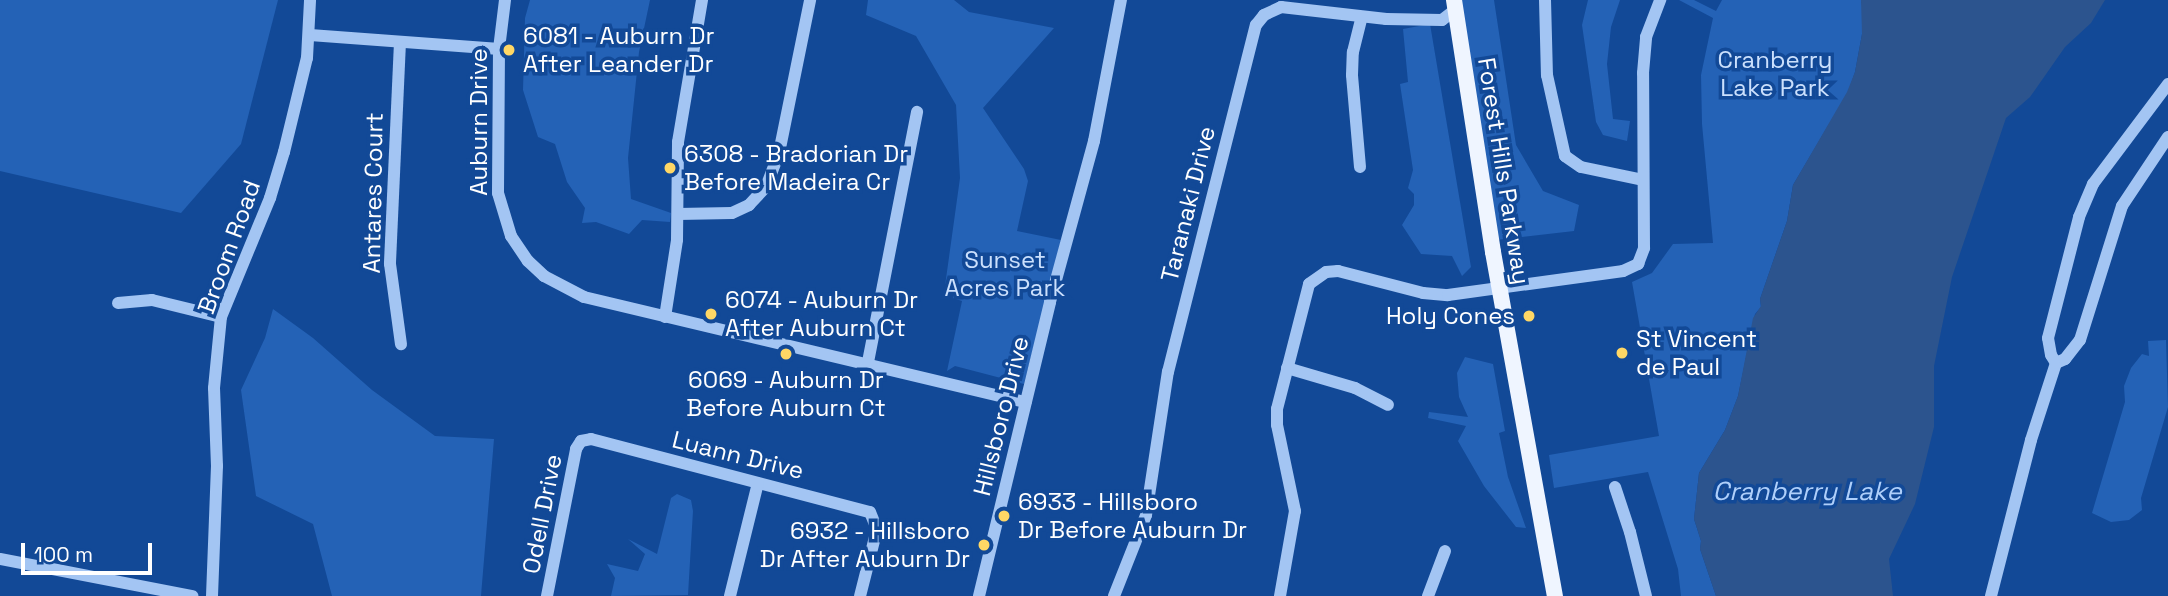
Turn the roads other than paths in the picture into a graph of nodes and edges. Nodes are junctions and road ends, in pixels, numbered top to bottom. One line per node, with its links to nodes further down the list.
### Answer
1 (310, 0): 10 (street, Broom Road)
2 (505, 0): 12 (street, Auburn Drive)
3 (702, 0): 18 (street)
4 (810, 0): 18 (street)
5 (1121, 0): 27 (street, Hillsboro Drive)
6 (1545, 0): 17 (street)
7 (1660, 0): 17 (street)
8 (1455, 5): 9 (street, Taranaki Drive); 19 (main road, Forest Hills Parkway)
9 (1362, 17): 16 (street); 40 (street, Taranaki Drive)
10 (310, 35): 11 (street); 21 (street, Broom Road)
11 (400, 42): 12 (street); 23 (street, Antares Court)
12 (499, 48): 22 (street, Auburn Drive)
13 (2168, 84): 25 (street)
14 (916, 113): 24 (street)
15 (2168, 137): 25 (street)
16 (1360, 167)
17 (1643, 180): 19 (street)
18 (678, 214): 22 (street)
19 (1500, 290): 26 (street); 43 (main road, Forest Hills Parkway)
20 (118, 303): 21 (street)
21 (221, 317): 35 (street, Broom Road)
22 (665, 317): 24 (street, Auburn Drive)
23 (401, 344)
24 (868, 362): 27 (street, Auburn Drive)
25 (2056, 363): 45 (street)
26 (1287, 368): 28 (street); 41 (street)
27 (1026, 402): 39 (street, Hillsboro Drive)
28 (1388, 405)
29 (581, 441): 30 (street, Luann Drive); 36 (street, Odell Drive)
30 (758, 483): 37 (street); 38 (street, Luann Drive)
31 (1615, 487): 44 (street)
32 (1445, 551): 42 (street)
33 (0, 559): 34 (street)
34 (192, 596)
35 (212, 596)
36 (547, 596)
37 (730, 596)
38 (860, 596)
39 (979, 596)
40 (1114, 596)
41 (1280, 596)
42 (1428, 596)
43 (1555, 596)
44 (1646, 596)
45 (1991, 596)

